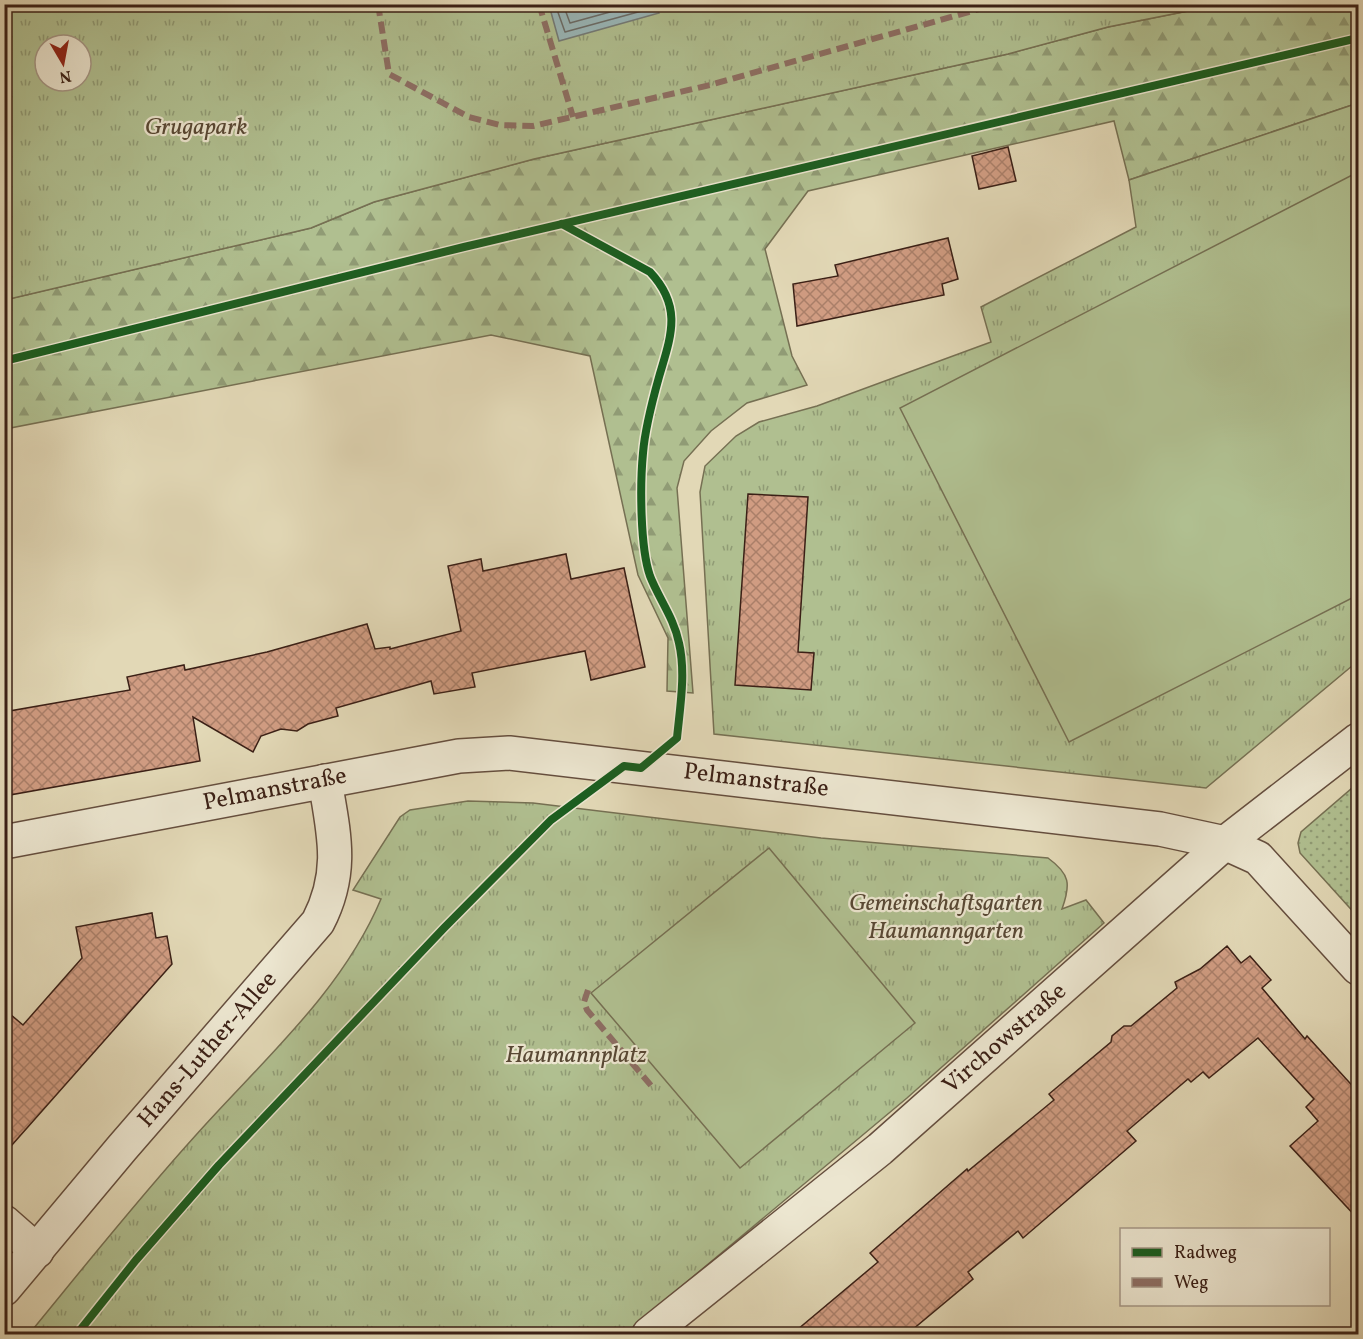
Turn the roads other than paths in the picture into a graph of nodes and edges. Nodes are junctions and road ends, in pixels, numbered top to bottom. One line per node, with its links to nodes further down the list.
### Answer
1 (1359, 740): 4 (street, Virchowstraße)
2 (325, 781): 3 (street, Pelmanstraße); 4 (street, Pelmanstraße); 7 (street, Hans-Luther-Allee)
3 (4, 842)
4 (1225, 843): 5 (street, Pelmanstraße); 9 (street, Virchowstraße)
5 (1359, 968)
6 (4, 1222): 7 (street)
7 (37, 1251): 8 (street, Hans-Luther-Allee)
8 (4, 1289)
9 (649, 1335)

